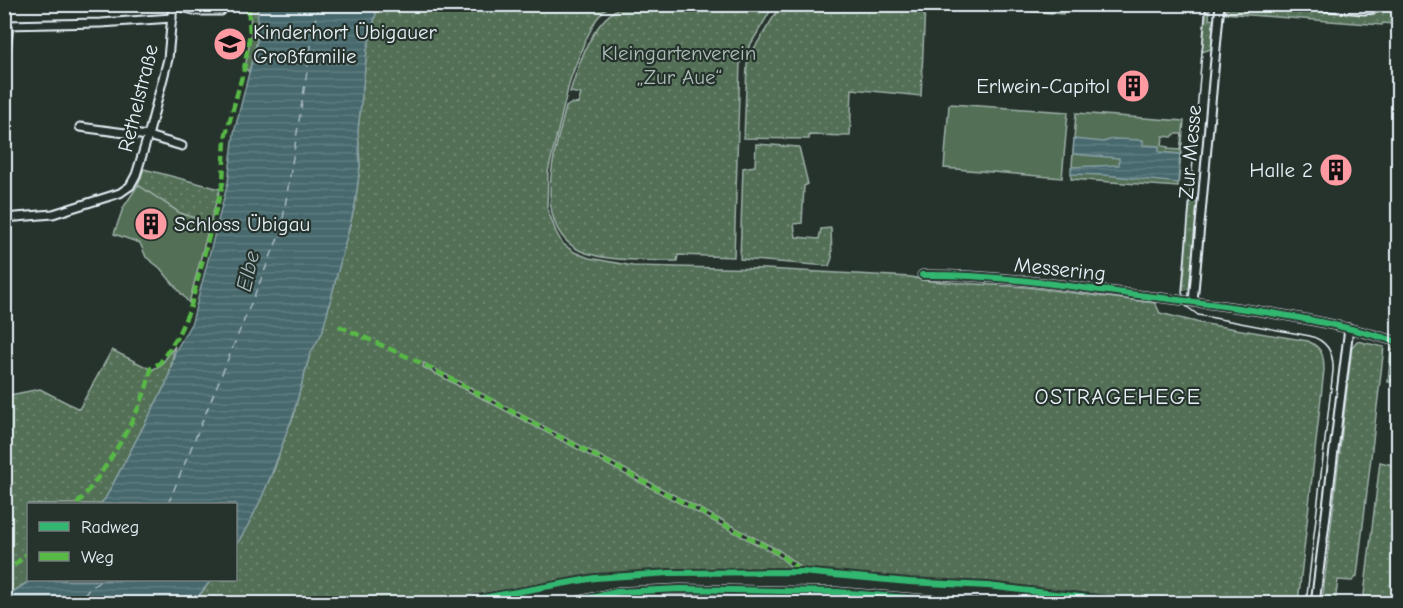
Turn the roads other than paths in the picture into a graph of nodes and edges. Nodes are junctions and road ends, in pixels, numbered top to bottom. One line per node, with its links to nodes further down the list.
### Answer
1 (1220, 4): 14 (street, Zur Messe)
2 (1292, 4): 3 (street)
3 (1384, 4)
4 (172, 5): 5 (street); 6 (street, Rethelstraße)
5 (220, 11)
6 (172, 18): 7 (street); 10 (street, Rethelstraße)
7 (7, 25): 8 (street)
8 (4, 69)
9 (80, 127): 10 (street)
10 (148, 136): 11 (street); 12 (street, Rethelstraße)
11 (182, 146)
12 (4, 218)
13 (922, 275): 14 (street, Messering)
14 (1193, 302): 15 (street, Messering)
15 (1349, 328): 16 (street); 19 (street)
16 (1398, 342)
17 (566, 603): 18 (street)
18 (978, 603)
19 (1315, 603)

